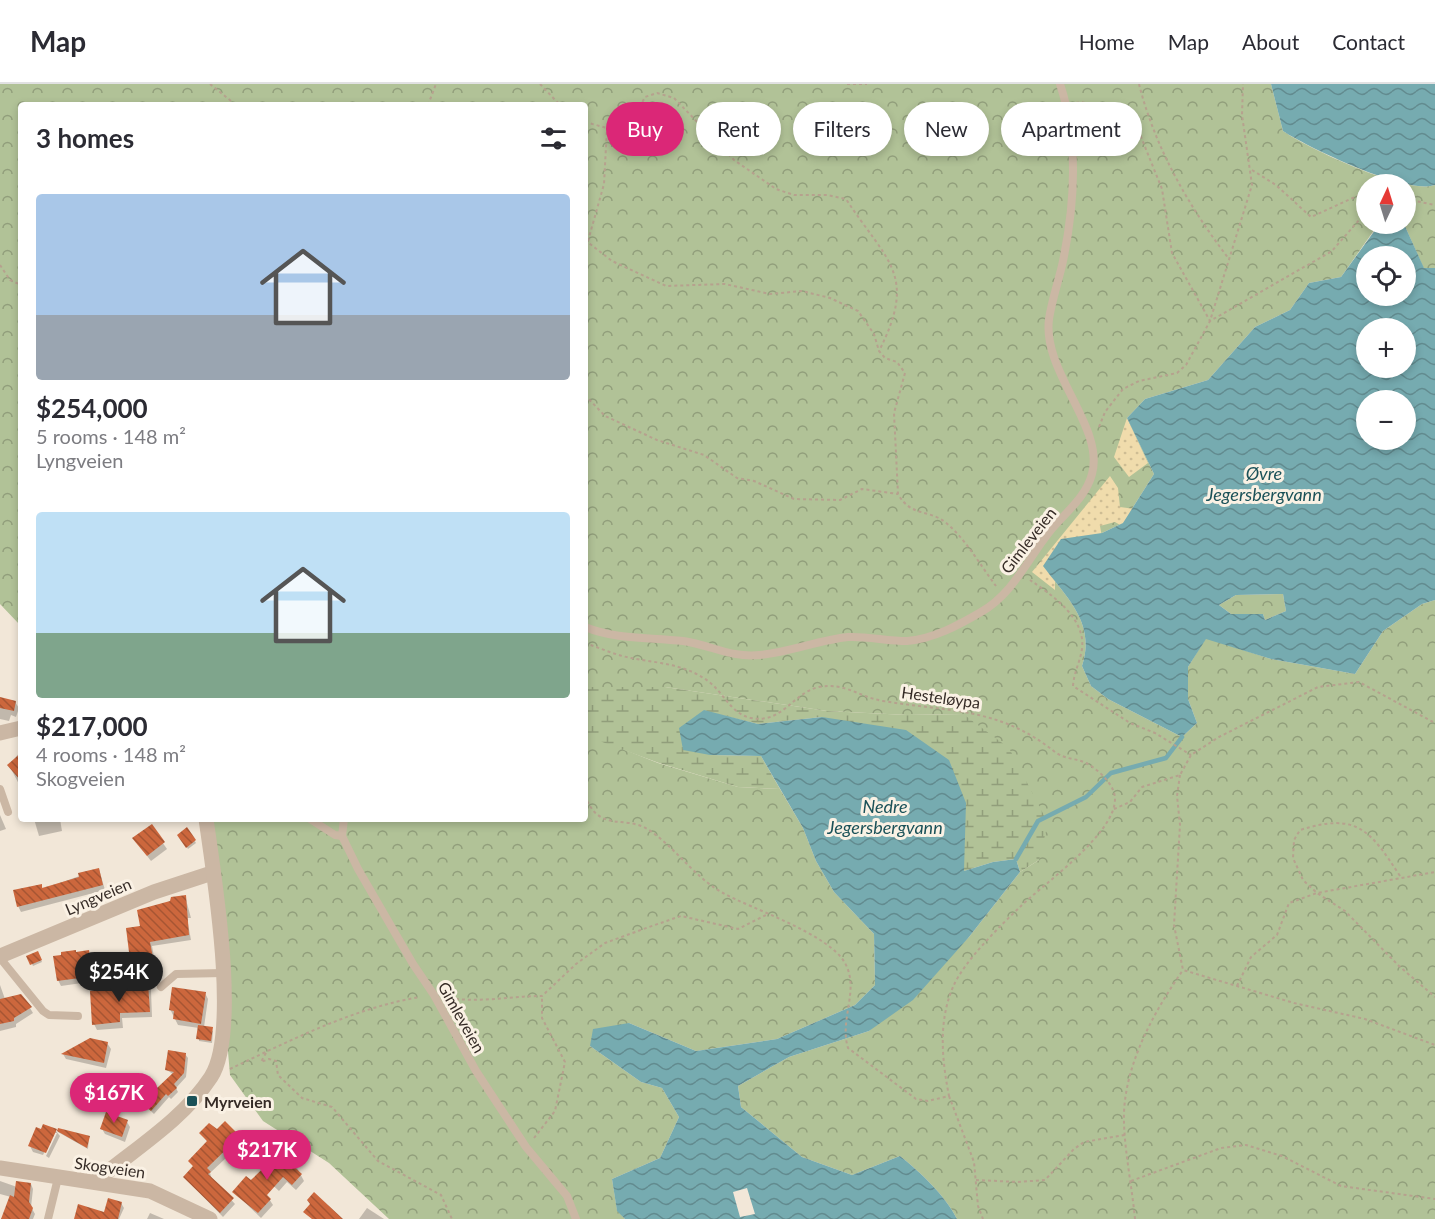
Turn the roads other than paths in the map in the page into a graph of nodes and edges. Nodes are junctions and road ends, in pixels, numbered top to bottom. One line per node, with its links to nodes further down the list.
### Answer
1 (1060, 84): 2 (lane, Gimleveien)
2 (588, 628)
3 (18, 729): 4 (street)
4 (0, 733)
5 (0, 789): 6 (lane)
6 (8, 812)
7 (207, 822): 11 (street)
8 (315, 822): 10 (lane)
9 (344, 822): 10 (lane)
10 (342, 836): 21 (lane, Gimleveien)
11 (212, 873): 12 (street, Lyngveien); 13 (street)
12 (0, 957): 15 (lane, Lyngveien)
13 (223, 973): 14 (lane); 18 (street)
14 (161, 987)
15 (78, 1016)
16 (0, 1168): 17 (street, Skogveien)
17 (58, 1178): 18 (street, Skogveien); 19 (lane)
18 (95, 1182): 20 (street, Skogveien)
19 (48, 1219)
20 (210, 1219)
21 (576, 1219)

